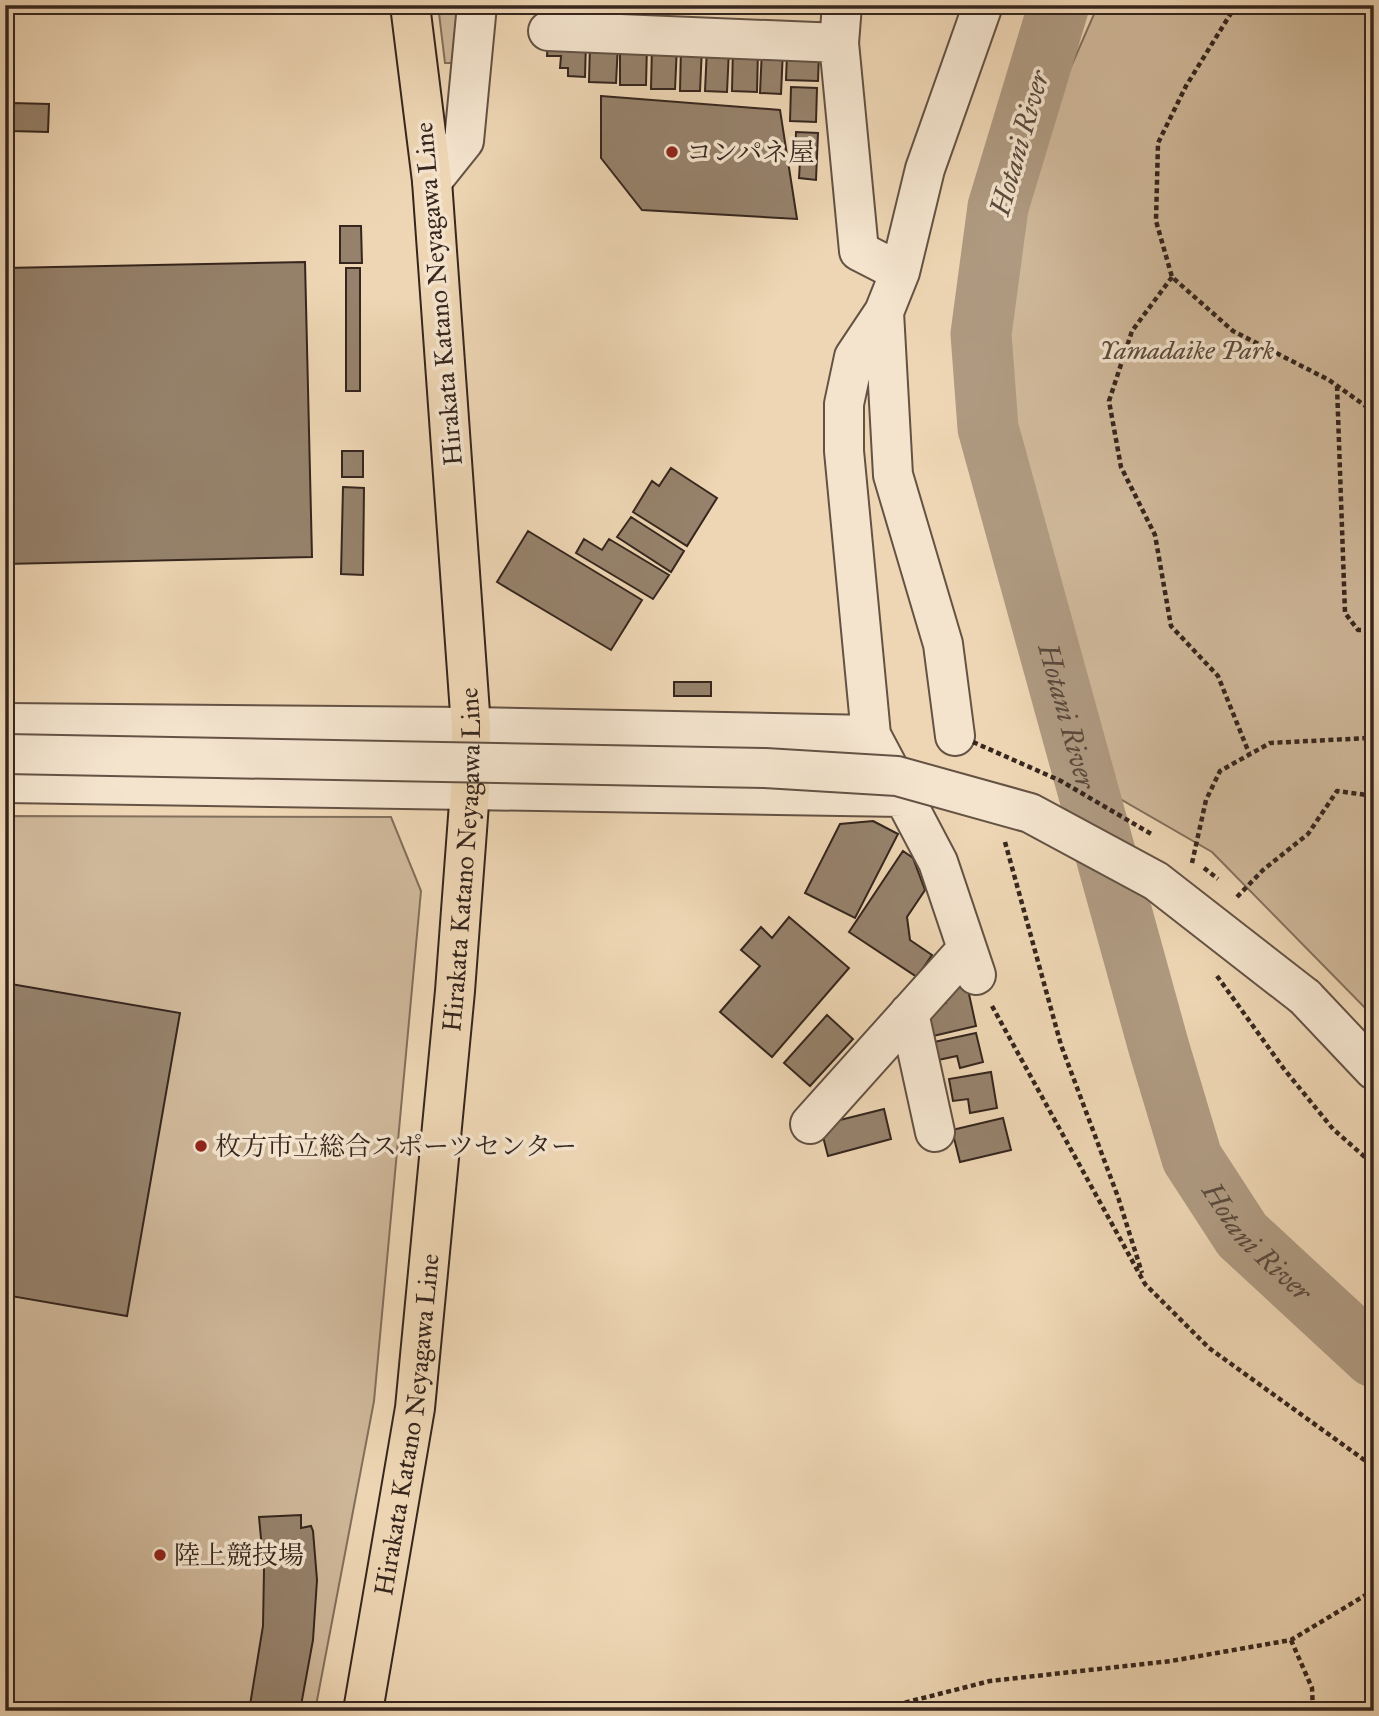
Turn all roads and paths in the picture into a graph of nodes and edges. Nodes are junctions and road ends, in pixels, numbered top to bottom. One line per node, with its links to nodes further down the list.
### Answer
1 (410, 5): 9 (main road, Hirakata Katano Neyagawa Line)
2 (477, 5): 9 (street)
3 (842, 5): 8 (street)
4 (983, 5): 10 (street)
5 (1236, 5): 11 (path)
6 (697, 21): 7 (street); 8 (street)
7 (548, 31)
8 (839, 43): 10 (street)
9 (432, 181): 17 (main road, Hirakata Katano Neyagawa Line)
10 (900, 272): 12 (street)
11 (1172, 277): 13 (path); 20 (path)
12 (884, 312): 18 (street); 19 (street)
13 (1337, 385): 14 (path); 15 (path)
14 (1374, 412)
15 (1374, 630)
16 (5, 723): 17 (street)
17 (471, 727): 18 (street); 23 (main road, Hirakata Katano Neyagawa Line)
18 (871, 735): 25 (street)
19 (955, 736)
20 (1250, 753)
21 (5, 754): 30 (street, bridge)
22 (5, 783): 23 (street)
23 (470, 790): 25 (street); 37 (main road, Hirakata Katano Neyagawa Line)
24 (1374, 796): 27 (path)
25 (903, 797): 28 (street)
26 (1001, 829): 33 (path)
27 (1237, 897)
28 (972, 962): 29 (street); 33 (path)
29 (909, 1013): 31 (street); 32 (street)
30 (1374, 1070)
31 (810, 1124)
32 (935, 1132)
33 (1145, 1284): 34 (path)
34 (1374, 1467)
35 (1374, 1590): 36 (path)
36 (1291, 1640): 38 (path); 39 (path)
37 (363, 1711)
38 (872, 1711)
39 (1313, 1711)

